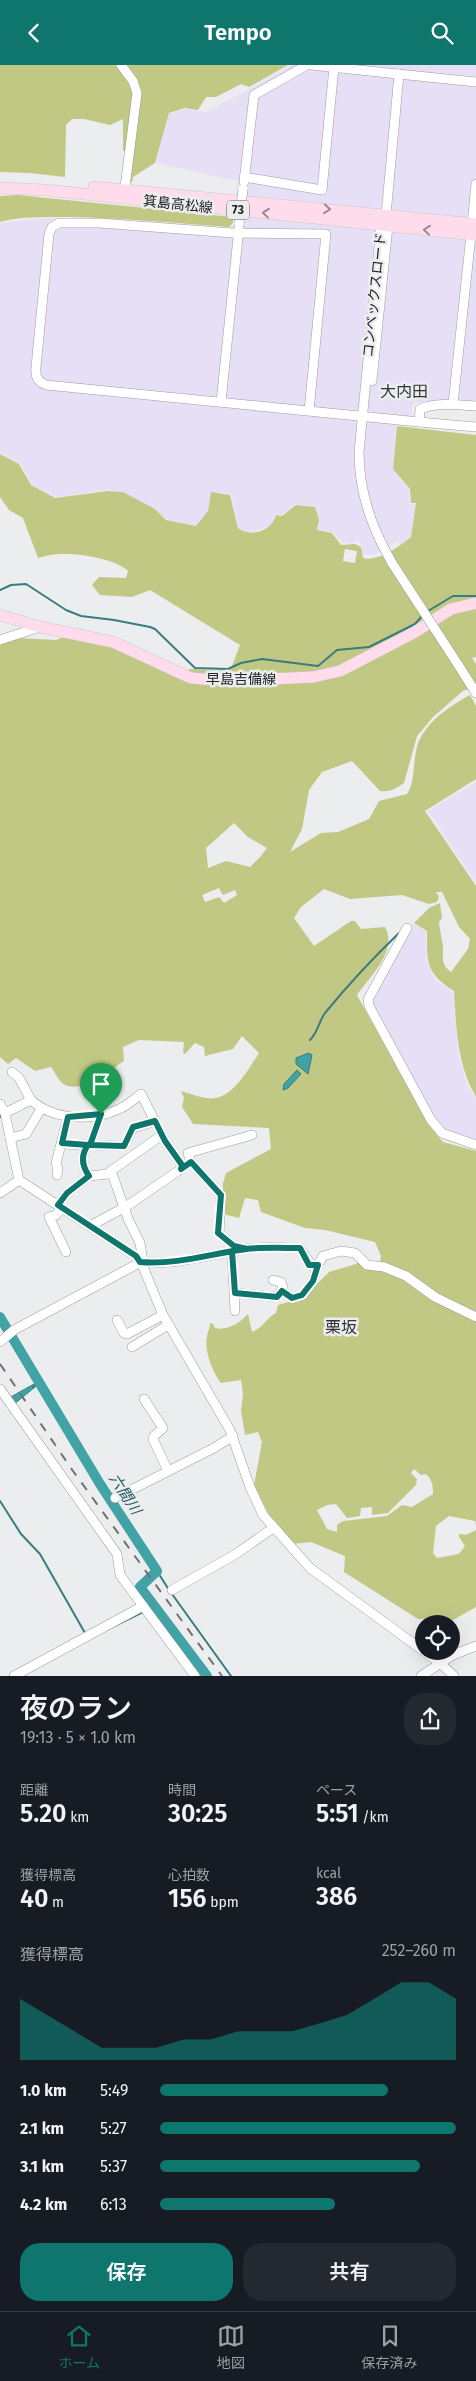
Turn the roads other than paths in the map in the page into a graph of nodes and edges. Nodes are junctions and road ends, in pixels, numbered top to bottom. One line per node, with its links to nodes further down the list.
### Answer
1 (121, 65): 11 (street)
2 (307, 65): 7 (street)
3 (311, 65): 4 (street)
4 (334, 67): 5 (street); 7 (street)
5 (399, 74): 6 (street); 12 (street, コンベックスロード)
6 (476, 81)
7 (244, 177): 14 (street, bridge)
8 (0, 180): 11 (main road, 箕島高松線 / 73)
9 (476, 184): 13 (street)
10 (0, 188): 11 (main road, 箕島高松線 / 73)
11 (124, 194): 12 (main road, 箕島高松線 / 73)
12 (385, 222): 13 (main road, 箕島高松線 / 73); 19 (street, コンベックスロード)
13 (474, 229): 16 (street)
14 (238, 233): 15 (street); 15 (street); 18 (street)
15 (221, 402): 18 (street)
16 (454, 404): 17 (street); 20 (street)
17 (476, 406)
18 (309, 411): 19 (street)
19 (365, 417): 20 (street); 26 (street, コンベックスロード, bridge)
20 (419, 422): 21 (street)
21 (476, 427)
22 (476, 603): 24 (main road, 早島吉備線)
23 (0, 615): 24 (main road, 早島吉備線)
24 (40, 627): 25 (street)
25 (0, 640)
26 (459, 661): 27 (street, コンベックスロード); 28 (street, コンベックスロード)
27 (476, 682)
28 (476, 693)
29 (407, 928): 43 (street)
30 (12, 1072): 31 (street)
31 (31, 1100): 33 (street); 35 (street)
32 (0, 1104): 35 (street)
33 (41, 1109): 36 (street); 40 (street)
34 (101, 1114): 36 (street); 37 (street); 42 (street)
35 (3, 1117): 40 (street)
36 (68, 1117): 41 (street)
37 (155, 1121): 38 (street); 42 (street)
38 (162, 1135): 45 (street); 46 (street)
39 (252, 1135): 44 (street)
40 (10, 1138): 49 (street)
41 (62, 1143): 42 (street); 47 (street)
42 (89, 1145): 48 (street)
43 (476, 1145)
44 (191, 1162): 45 (street); 54 (street)
45 (181, 1169): 52 (street)
46 (111, 1171): 48 (street); 52 (street)
47 (57, 1175)
48 (89, 1176): 51 (street)
49 (19, 1180): 50 (street); 51 (street)
50 (1, 1190)
51 (60, 1207): 53 (street); 56 (street)
52 (124, 1208): 53 (street); 57 (street)
53 (90, 1226): 57 (street)
54 (247, 1249): 55 (street); 58 (street)
55 (232, 1251): 57 (street); 61 (street)
56 (66, 1252)
57 (142, 1262): 63 (street); 67 (street)
58 (318, 1265): 60 (street); 64 (street)
59 (273, 1280): 60 (street)
60 (282, 1291): 61 (street)
61 (235, 1293): 62 (street)
62 (235, 1311)
63 (163, 1315): 65 (street); 66 (street)
64 (476, 1317)
65 (117, 1320)
66 (168, 1325): 68 (street); 71 (street)
67 (3, 1339)
68 (132, 1347)
69 (0, 1389): 76 (street)
70 (144, 1399): 72 (street)
71 (232, 1436): 72 (street); 74 (street)
72 (168, 1471): 73 (street)
73 (115, 1498)
74 (273, 1528): 75 (street); 78 (street)
75 (172, 1590)
76 (145, 1608): 79 (street); 80 (street)
77 (476, 1645): 78 (street)
78 (440, 1663): 81 (street); 82 (street)
79 (14, 1676)
80 (195, 1676)
81 (421, 1676)
82 (454, 1676)

